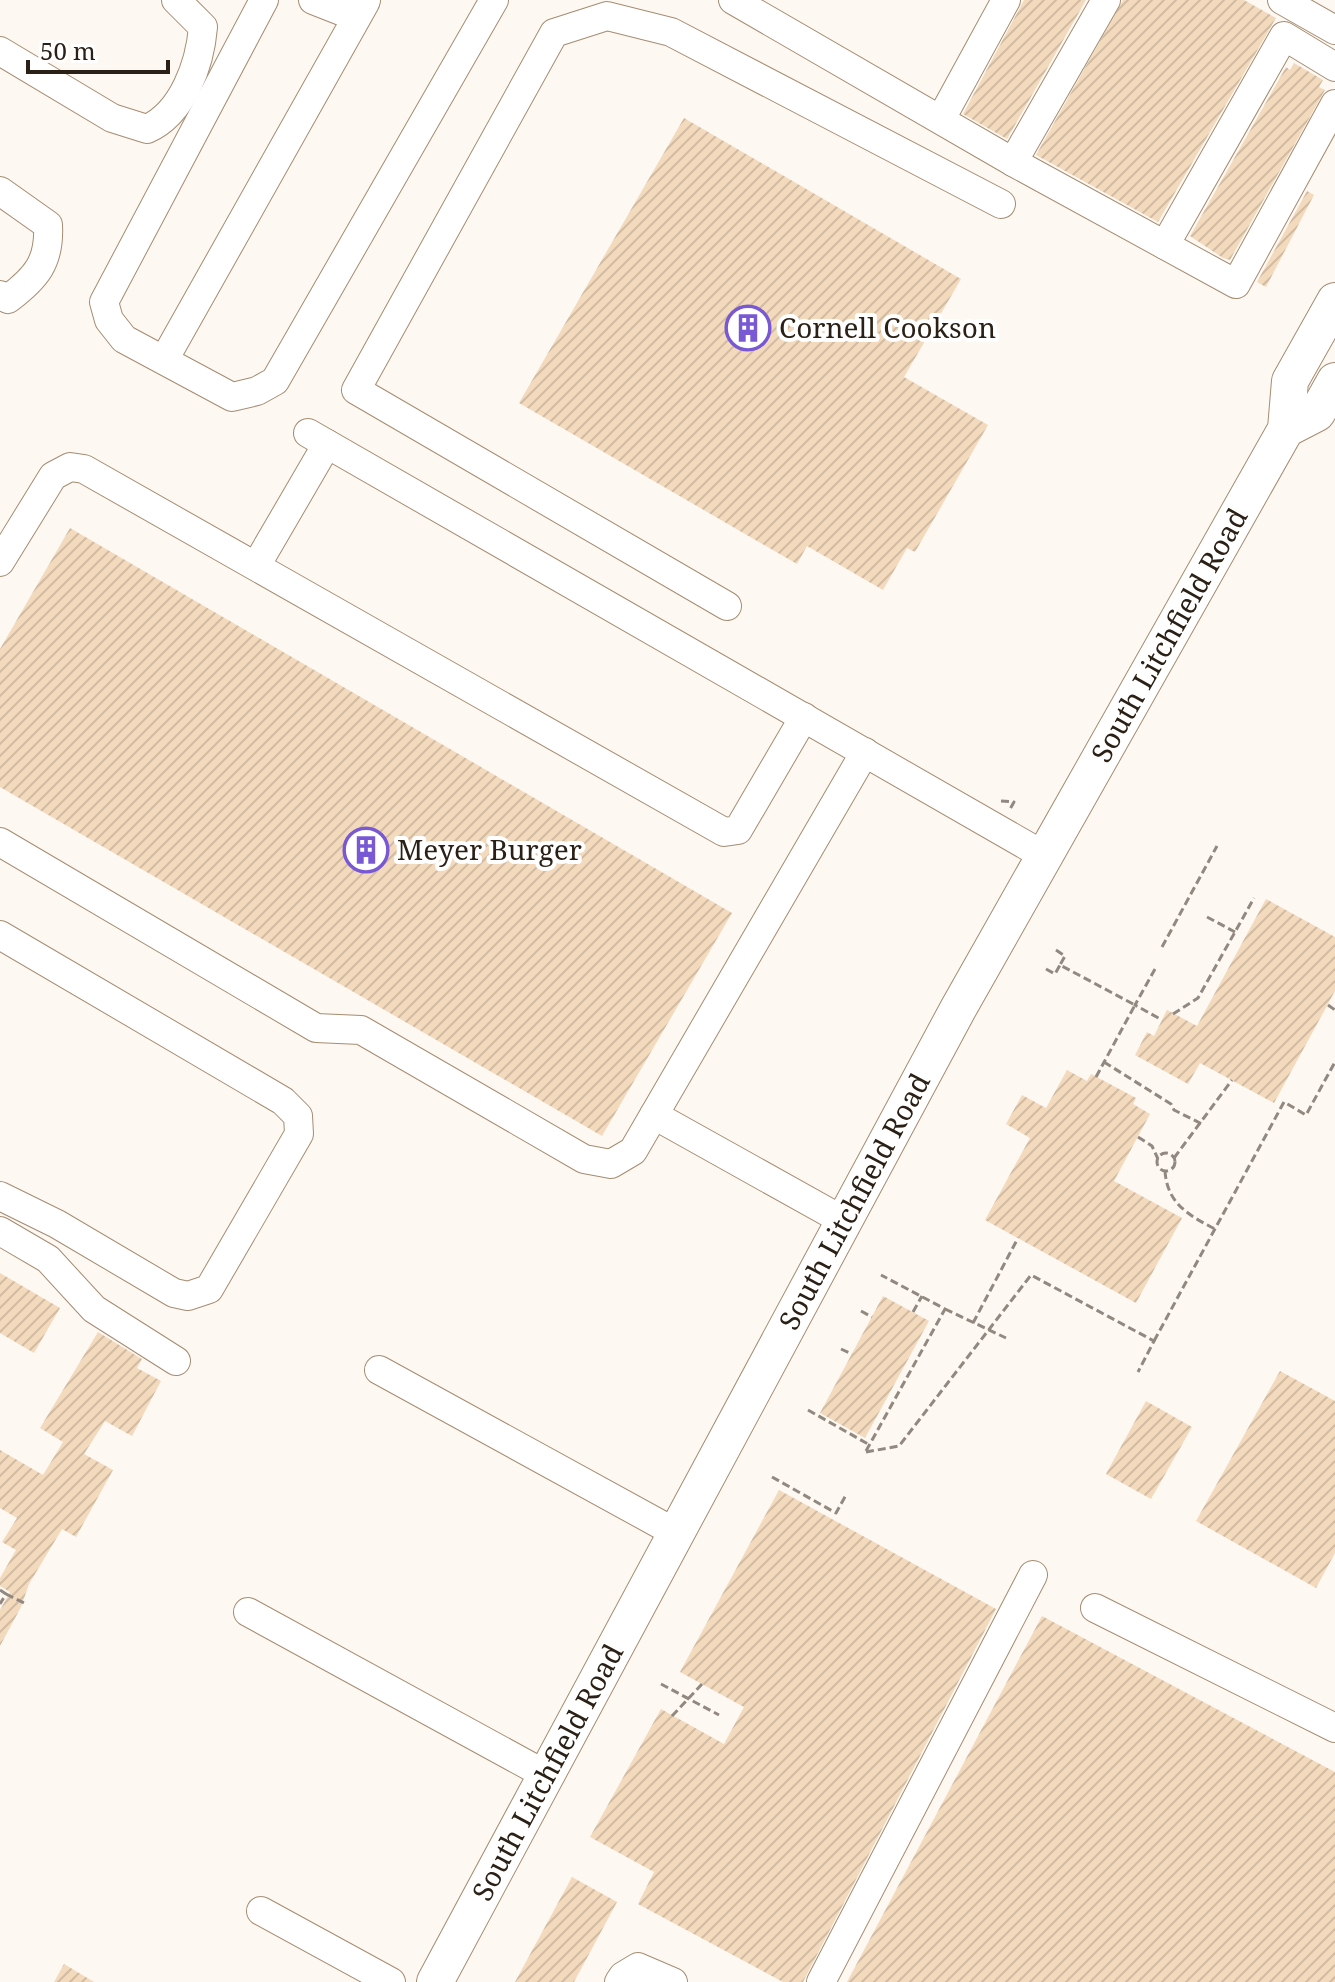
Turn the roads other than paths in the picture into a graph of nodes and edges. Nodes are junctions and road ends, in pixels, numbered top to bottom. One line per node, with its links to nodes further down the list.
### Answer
1 (176, 0): 11 (street)
2 (264, 0): 21 (street)
3 (313, 0): 9 (street)
4 (494, 0): 21 (street)
5 (733, 0): 14 (street)
6 (1006, 0): 14 (street)
7 (1106, 0): 15 (street)
8 (1282, 0): 10 (street)
9 (366, 1): 21 (street)
10 (1335, 31): 12 (street)
11 (0, 51)
12 (1328, 63): 18 (street)
13 (1335, 104): 18 (street)
14 (941, 119): 15 (street)
15 (1013, 162): 18 (street)
16 (0, 191): 19 (street)
17 (1001, 204): 26 (street)
18 (1165, 245)
19 (0, 295)
20 (1335, 301): 23 (main road, South Litchfield Road)
21 (164, 360)
22 (1335, 381): 23 (main road, South Litchfield Road)
23 (1302, 421): 30 (main road, South Litchfield Road)
24 (0, 562): 25 (street)
25 (256, 566): 27 (street); 27 (street)
26 (727, 606)
27 (804, 717): 28 (street)
28 (865, 752): 30 (street); 32 (street)
29 (0, 842): 32 (street)
30 (1043, 855): 35 (main road, South Litchfield Road)
31 (0, 935): 34 (street)
32 (654, 1115): 35 (street)
33 (0, 1196): 34 (street)
34 (42, 1219): 37 (street)
35 (844, 1221): 40 (main road, South Litchfield Road)
36 (0, 1231): 37 (street)
37 (27, 1247): 38 (street)
38 (176, 1361)
39 (379, 1370): 40 (street)
40 (676, 1533): 45 (main road, South Litchfield Road)
41 (1033, 1575): 51 (street)
42 (1095, 1608): 44 (street)
43 (248, 1612): 45 (street)
44 (1335, 1728)
45 (546, 1775): 49 (main road, South Litchfield Road)
46 (261, 1911): 48 (street)
47 (668, 1981): 50 (street)
48 (391, 1982)
49 (435, 1982)
50 (619, 1982)
51 (821, 1982)

